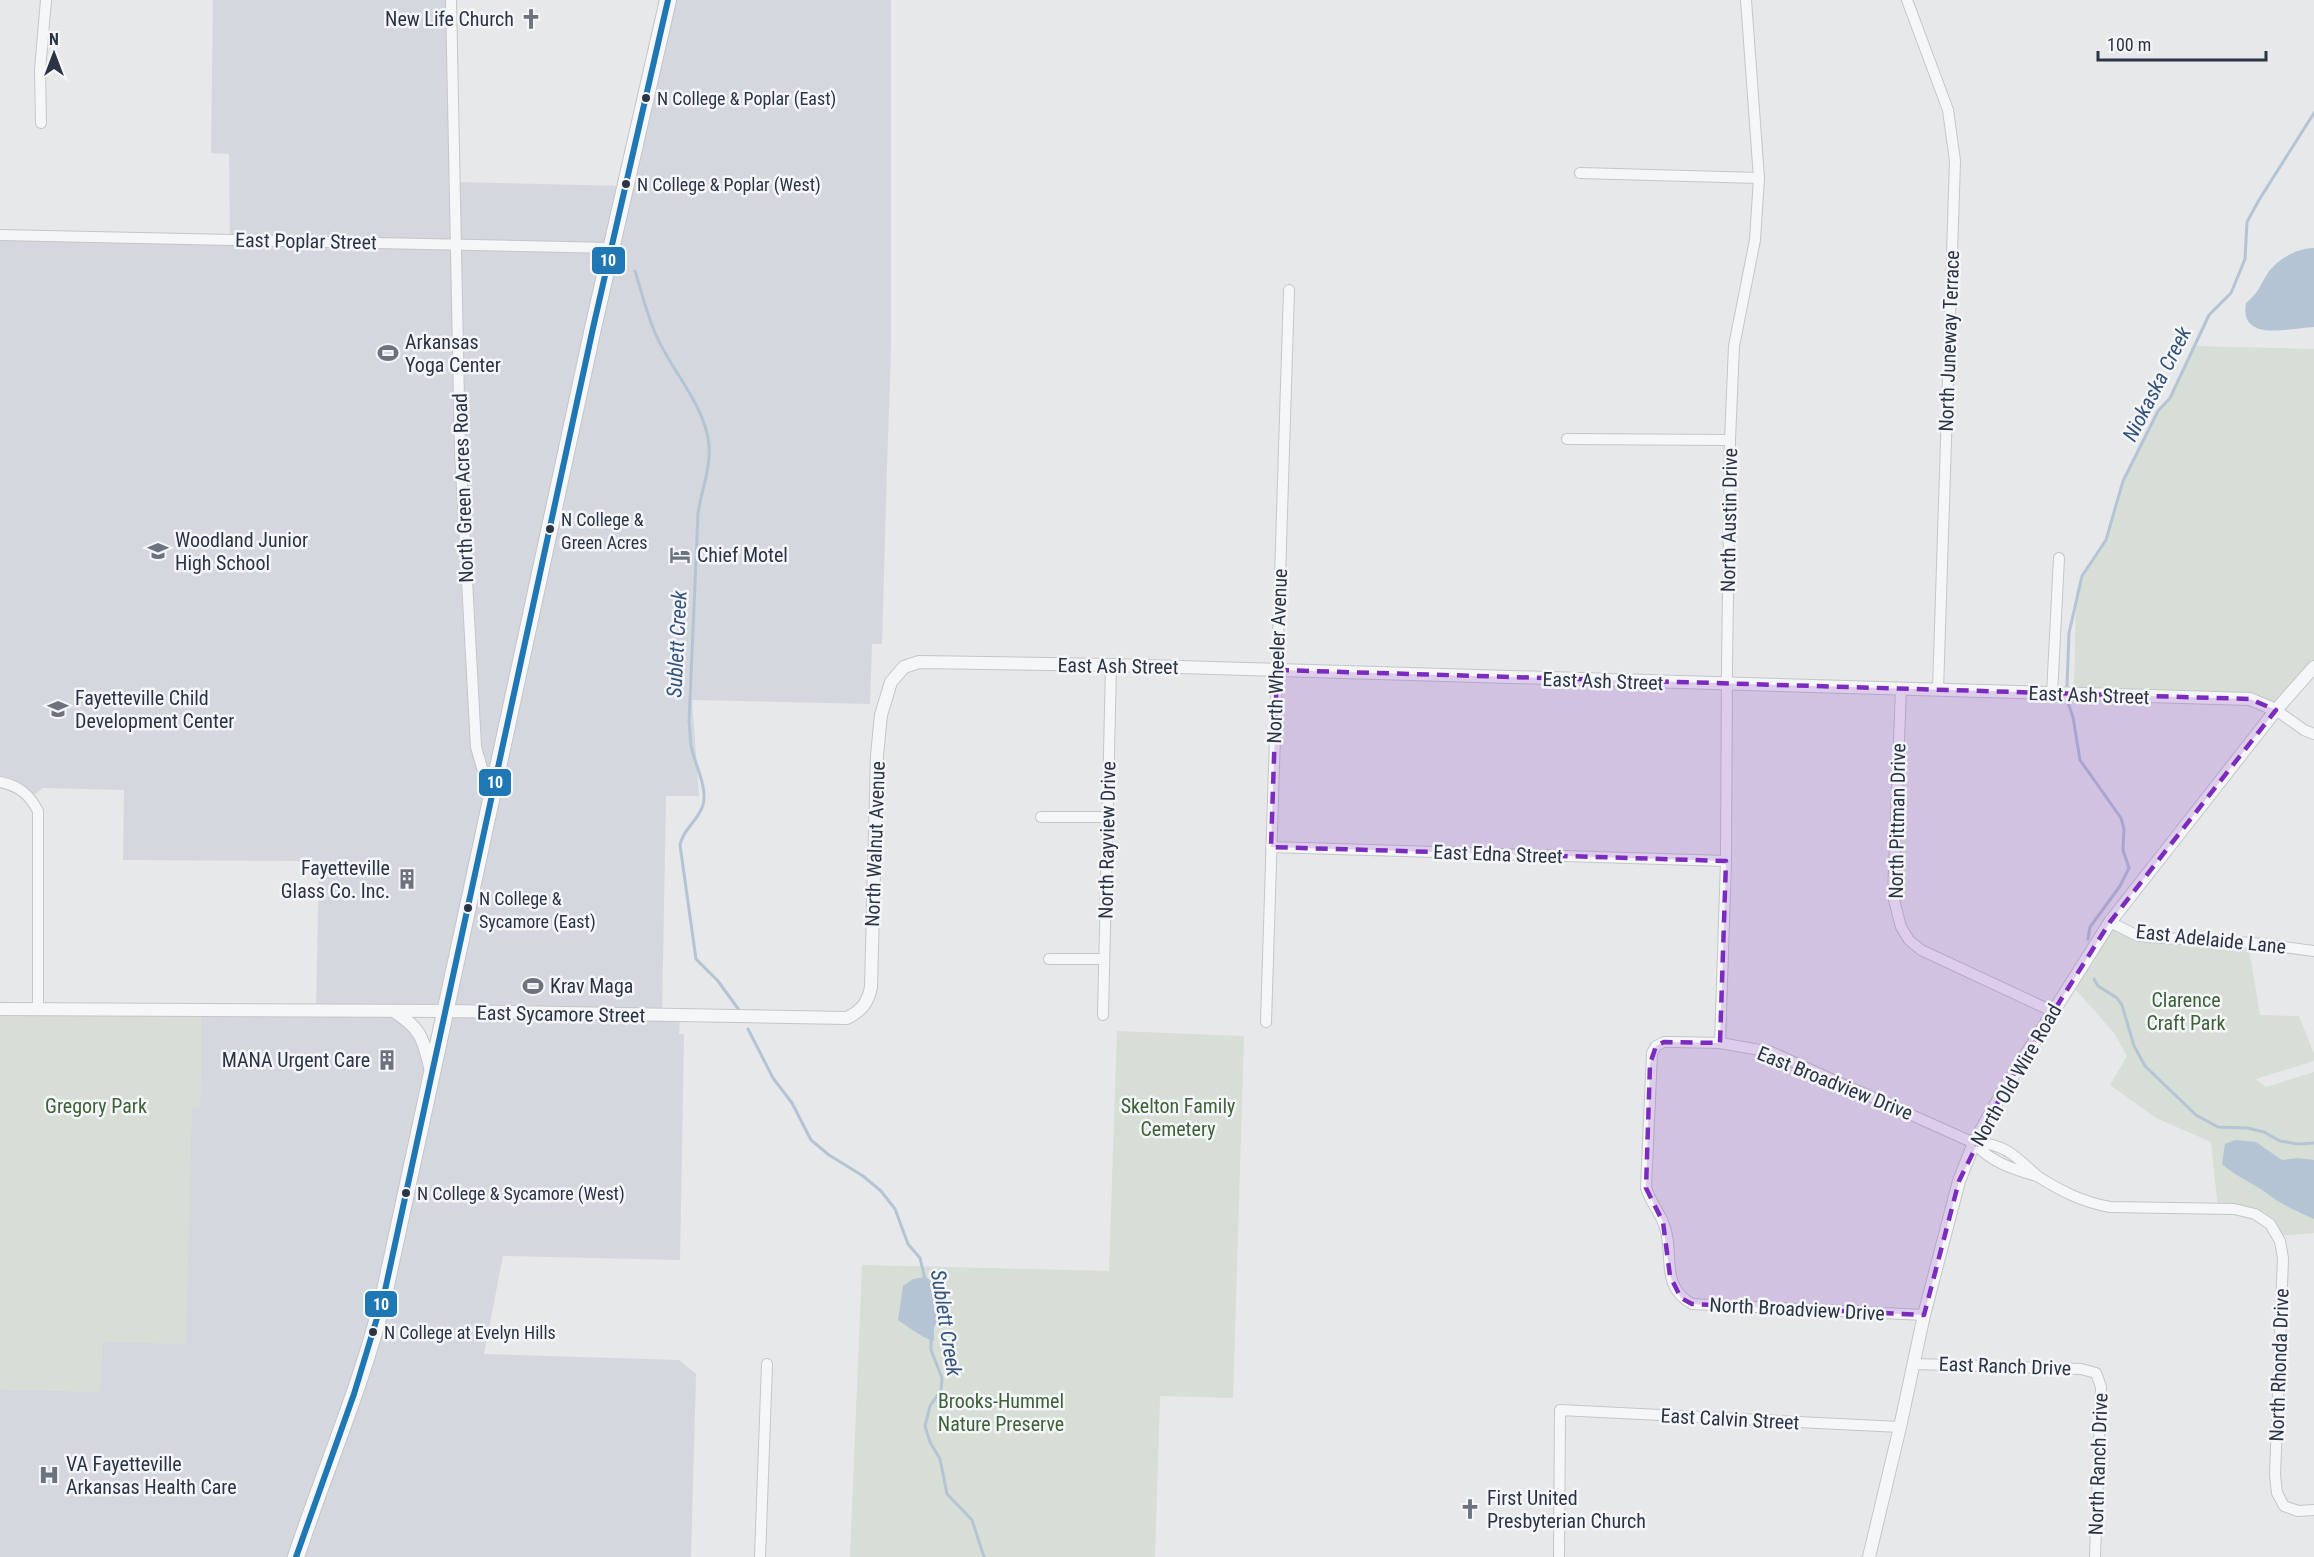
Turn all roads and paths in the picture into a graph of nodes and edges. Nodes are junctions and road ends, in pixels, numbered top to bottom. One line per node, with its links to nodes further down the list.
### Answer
1 (46, 0): 6 (street)
2 (452, 0): 10 (street, North Green Acres Road)
3 (668, 0): 11 (main road)
4 (1746, 0): 8 (street, North Austin Drive)
5 (1907, 0): 22 (street, North Juneway Terrace)
6 (41, 123)
7 (1580, 173): 8 (street)
8 (1759, 178): 14 (street, North Austin Drive)
9 (0, 235): 10 (street, East Poplar Street)
10 (456, 244): 11 (street, East Poplar Street); 27 (street, North Green Acres Road)
11 (611, 248): 27 (main road)
12 (1289, 290): 18 (street, North Wheeler Avenue)
13 (1567, 439): 14 (street)
14 (1730, 440): 20 (street, North Austin Drive)
15 (2059, 558): 23 (street)
16 (1111, 665): 18 (street, East Ash Street); 19 (street, East Ash Street); 29 (street, North Rayview Drive)
17 (2314, 667): 24 (street, North Old Wire Road)
18 (1277, 670): 20 (street, East Ash Street); 30 (street, North Wheeler Avenue)
19 (891, 682): 36 (street, North Walnut Avenue)
20 (1728, 685): 21 (street, East Ash Street); 31 (street, North Austin Drive)
21 (1901, 688): 22 (street, East Ash Street); 41 (street, North Pittman Drive)
22 (1938, 690): 23 (street, East Ash Street)
23 (2052, 693): 24 (street, East Ash Street)
24 (2276, 710): 25 (street, East Ash Street); 32 (street, North Old Wire Road)
25 (2314, 734)
26 (0, 782): 38 (street)
27 (494, 792): 40 (main road)
28 (1041, 817): 29 (street)
29 (1107, 817): 35 (street, North Rayview Drive)
30 (1271, 848): 31 (street, East Edna Street); 43 (street, North Wheeler Avenue)
31 (1726, 861): 44 (street, North Austin Drive)
32 (2110, 922): 33 (street, East Adelaide Lane); 41 (street, North Old Wire Road)
33 (2314, 951)
34 (1050, 959): 35 (street)
35 (1104, 959): 42 (street, North Rayview Drive)
36 (863, 1007): 40 (street, East Sycamore Street)
37 (0, 1009): 38 (street, East Sycamore Street)
38 (38, 1010): 39 (street, East Sycamore Street)
39 (394, 1011): 40 (street, East Sycamore Street); 46 (street)
40 (447, 1011): 46 (main road)
41 (2052, 1011): 47 (street, North Old Wire Road)
42 (1103, 1015)
43 (1266, 1022)
44 (1720, 1043): 45 (street, East Broadview Drive); 47 (street, East Broadview Drive)
45 (1656, 1046): 49 (street, North Broadview Drive)
46 (432, 1076): 55 (main road)
47 (1974, 1143): 48 (street, East Broadview Drive); 49 (street, North Old Wire Road)
48 (2270, 1224): 54 (street, North Rhonda Drive)
49 (1924, 1315): 51 (street, North Old Wire Road)
50 (766, 1364): 56 (street)
51 (1914, 1364): 52 (street, East Ranch Drive); 53 (street, North Old Wire Road)
52 (2096, 1373): 59 (street, North Ranch Drive)
53 (1900, 1427): 57 (street, East Calvin Street); 58 (street, North Old Wire Road)
54 (2314, 1510)
55 (296, 1557)
56 (760, 1557)
57 (1558, 1557)
58 (1869, 1557)
59 (2095, 1557)

